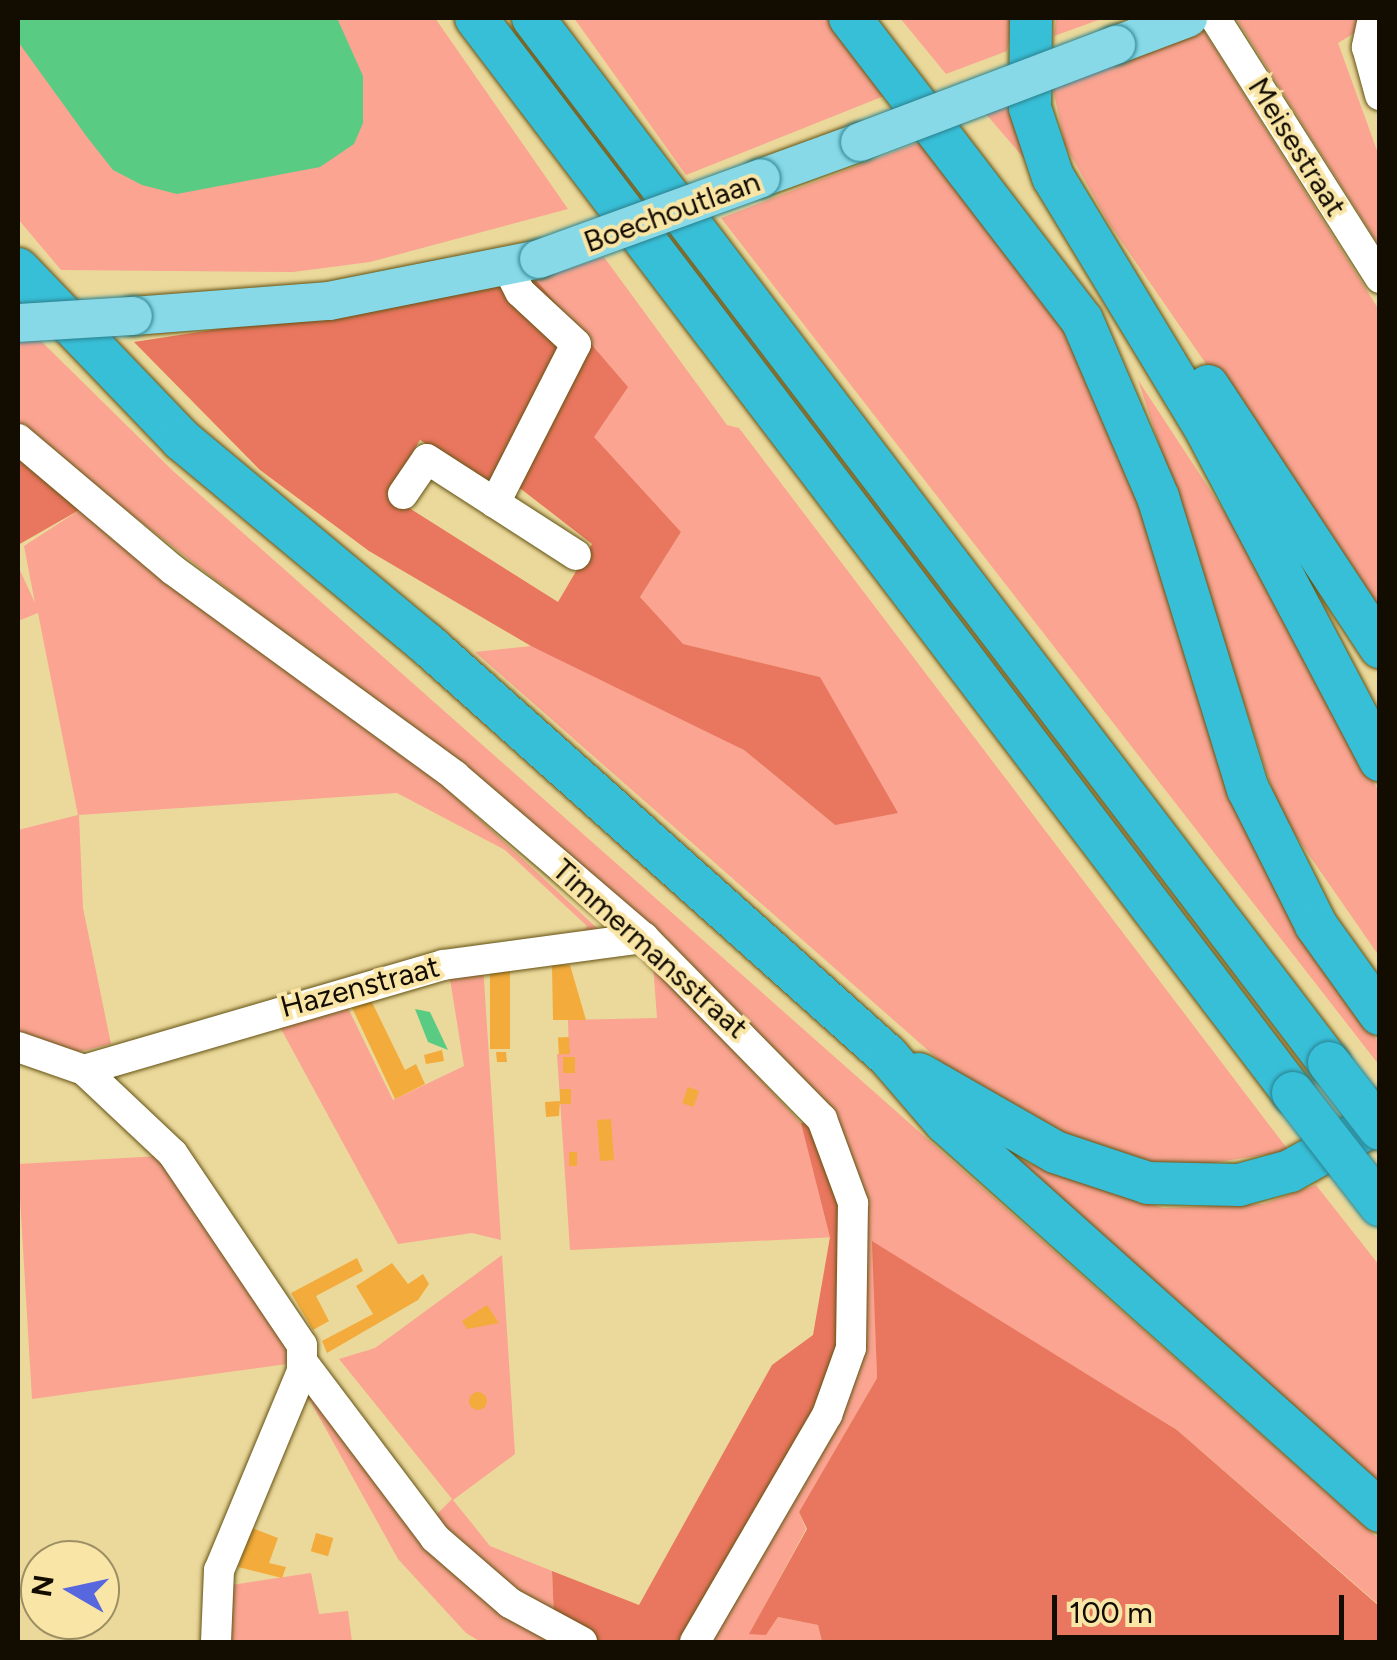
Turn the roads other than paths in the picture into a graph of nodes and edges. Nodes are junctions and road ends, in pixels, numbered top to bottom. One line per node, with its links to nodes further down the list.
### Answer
1 (476, 18): 29 (highway, bridge)
2 (533, 18): 28 (highway, bridge)
3 (850, 18): 23 (highway)
4 (874, 18): 15 (highway)
5 (1030, 18): 10 (highway)
6 (1188, 18): 11 (main road, Boechoutlaan, bridge)
7 (1215, 18): 13 (street, Meisestraat)
8 (1374, 18): 9 (street)
9 (1380, 95)
10 (1100, 254): 15 (highway); 20 (highway)
11 (524, 264): 14 (main road, Boechoutlaan, bridge); 18 (street)
12 (18, 269): 25 (highway)
13 (1380, 278)
14 (18, 323)
15 (1137, 325): 21 (highway)
16 (18, 439): 22 (street, Timmermansstraat)
17 (403, 494): 18 (street)
18 (495, 503): 19 (street)
19 (576, 554)
20 (1380, 647)
21 (1380, 760)
22 (644, 938): 26 (street, Hazenstraat); 34 (street, Timmermansstraat)
23 (1376, 1009)
24 (18, 1047): 26 (street)
25 (888, 1056): 27 (highway); 31 (highway)
26 (84, 1070): 30 (street)
27 (1380, 1111)
28 (1380, 1129)
29 (1380, 1205)
30 (304, 1364): 32 (street); 33 (street)
31 (1380, 1510)
32 (216, 1642)
33 (582, 1642)
34 (695, 1642)

